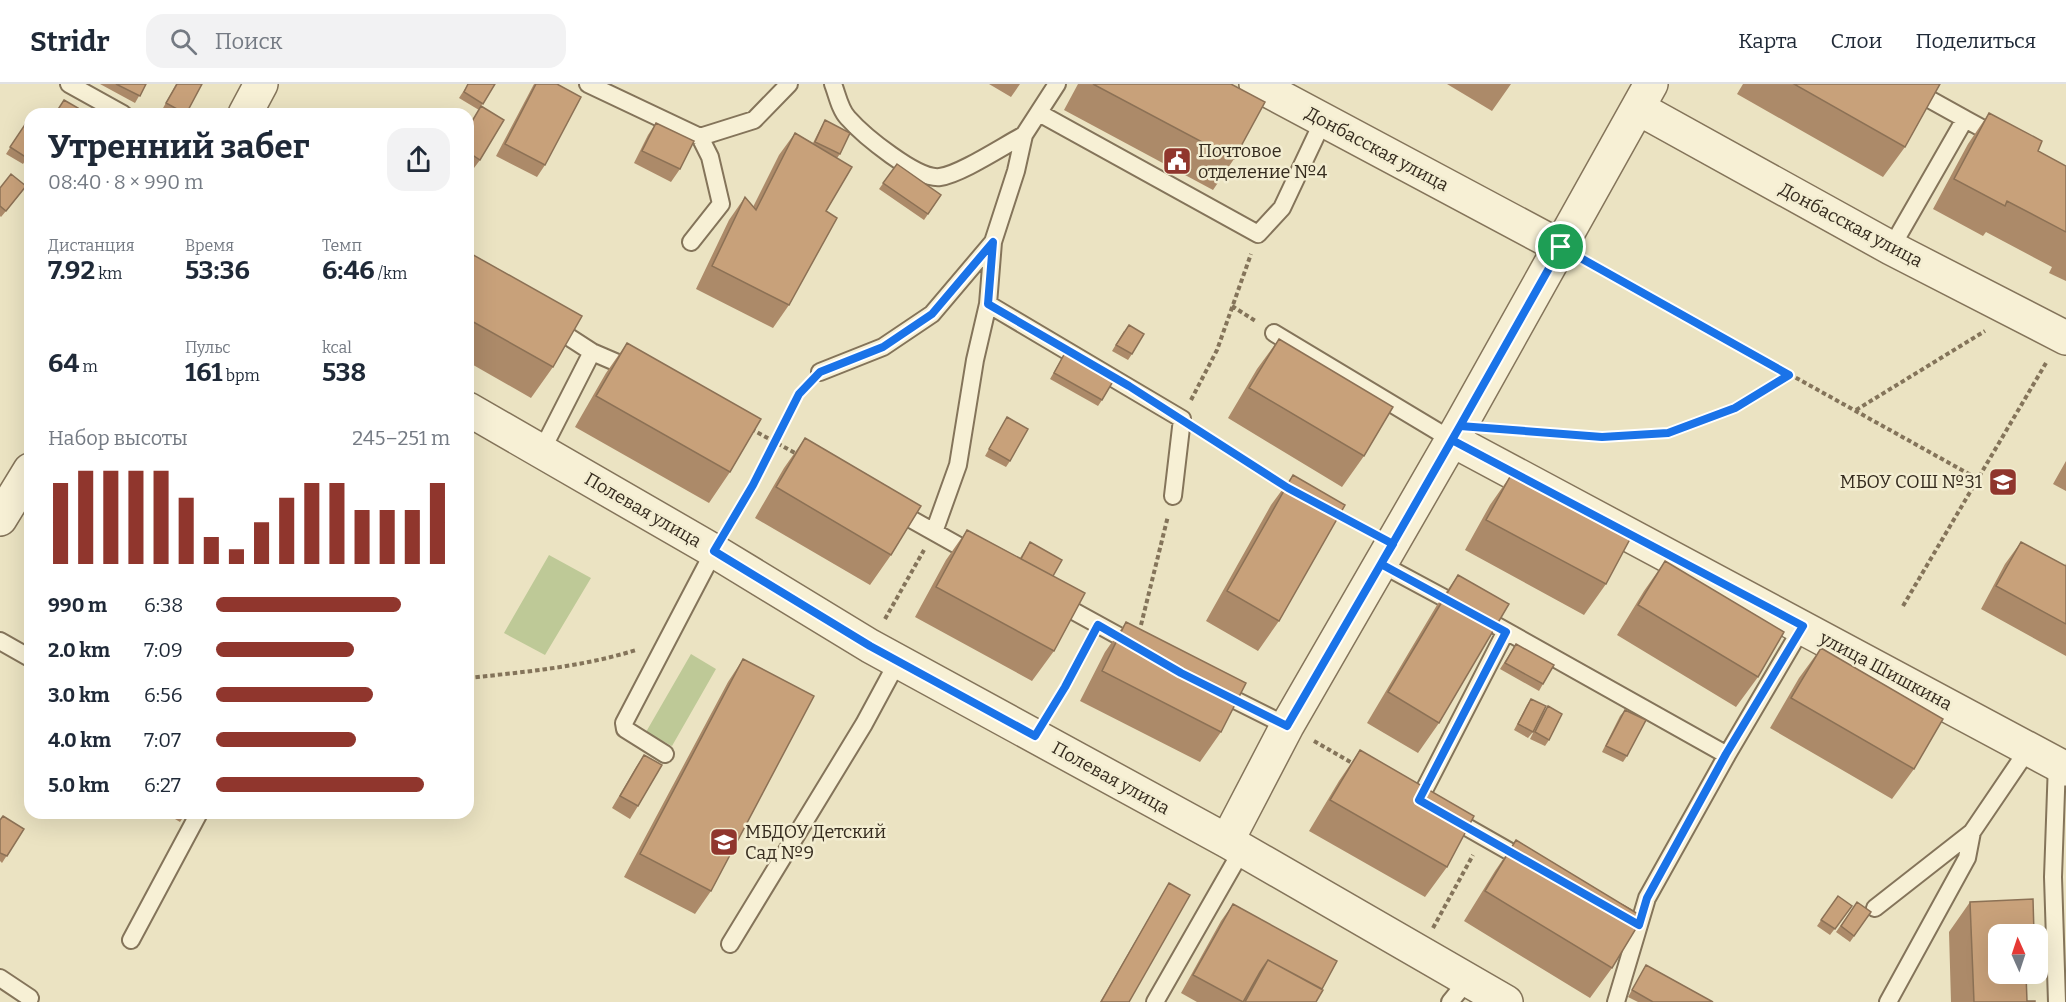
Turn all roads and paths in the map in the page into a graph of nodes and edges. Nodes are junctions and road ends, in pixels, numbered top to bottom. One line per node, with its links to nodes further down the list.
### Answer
1 (69, 84): 10 (lane)
2 (261, 84): 11 (street)
3 (588, 84): 16 (lane)
4 (789, 84): 16 (lane)
5 (833, 84): 15 (lane)
6 (1057, 84): 12 (lane)
7 (1256, 84): 14 (street, Донбасская улица)
8 (1911, 86): 13 (lane)
9 (1645, 96): 21 (street); 22 (street, Донбасская улица)
10 (112, 108)
11 (247, 108)
12 (1039, 113): 15 (lane); 18 (lane)
13 (1965, 119): 17 (lane); 22 (lane)
14 (1323, 121): 18 (lane); 21 (street, Донбасская улица)
15 (1024, 135): 20 (lane)
16 (700, 137): 19 (lane)
17 (2016, 147)
18 (1258, 234): 24 (path)
19 (691, 242)
20 (993, 242): 23 (lane); 30 (lane)
21 (1561, 247): 32 (path); 37 (street)
22 (1891, 248): 25 (street, Донбасская улица)
23 (988, 304): 35 (lane); 48 (lane)
24 (1232, 306): 27 (path); 35 (path)
25 (2020, 314): 28 (street, Донбасская улица); 33 (path)
26 (558, 330): 29 (lane)
27 (1274, 333): 37 (lane)
28 (2064, 337): 41 (path)
29 (592, 352): 31 (lane); 39 (lane)
30 (820, 372): 38 (path)
31 (646, 375)
32 (1789, 375): 33 (path); 37 (path)
33 (1855, 410): 41 (path)
34 (474, 413): 39 (street, Полевая улица)
35 (1182, 418): 43 (path); 44 (lane)
36 (750, 428): 38 (path)
37 (1456, 433): 50 (street); 55 (street, улица Шишкина)
38 (775, 441): 40 (path); 49 (path)
39 (541, 452): 49 (street, Полевая улица)
40 (804, 458)
41 (1978, 479): 53 (path)
42 (24, 480): 47 (street)
43 (1298, 494)
44 (1173, 496): 59 (path)
45 (874, 498): 48 (lane)
46 (1330, 510): 50 (path)
47 (0, 519)
48 (934, 532): 51 (lane); 60 (path)
49 (714, 551): 58 (lane); 60 (street, Полевая улица)
50 (1387, 554): 56 (lane); 65 (street)
51 (986, 561)
52 (1047, 596): 54 (lane)
53 (1903, 606)
54 (1098, 625): 59 (lane); 66 (path)
55 (1803, 626): 68 (lane); 69 (street, улица Шишкина)
56 (1506, 632): 68 (lane); 73 (lane)
57 (0, 641): 61 (lane)
58 (668, 641): 63 (path); 67 (lane)
59 (1136, 646): 62 (lane)
60 (884, 653): 66 (street, Полевая улица); 80 (lane)
61 (24, 655)
62 (1154, 657)
63 (474, 677)
64 (1202, 684): 65 (lane)
65 (1287, 726): 70 (path); 74 (street)
66 (1035, 736): 74 (street, Полевая улица)
67 (665, 754)
68 (1726, 754): 78 (lane)
69 (2051, 760): 72 (lane); 89 (lane)
70 (1358, 766)
71 (196, 819): 79 (lane)
72 (1972, 832): 77 (lane); 88 (lane)
73 (1483, 836): 75 (lane); 81 (path)
74 (1234, 846): 81 (street, Полевая улица); 85 (lane)
75 (1545, 871)
76 (1608, 907): 78 (lane)
77 (1875, 908)
78 (1639, 925): 87 (lane)
79 (130, 940)
80 (730, 944)
81 (1419, 954): 83 (street, Полевая улица)
82 (0, 978): 84 (lane)
83 (1458, 991): 86 (street, Полевая улица)
84 (30, 998)
85 (1158, 1001)
86 (1506, 1002)
87 (1616, 1002)
88 (1888, 1002)
89 (2057, 1002)

